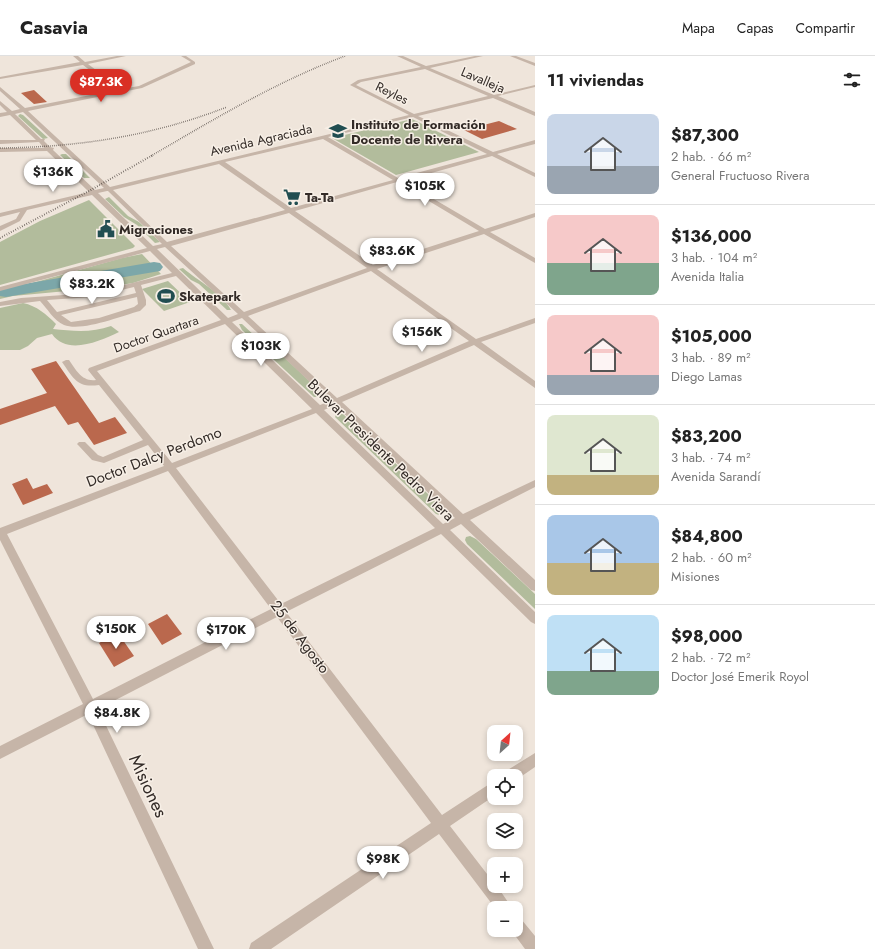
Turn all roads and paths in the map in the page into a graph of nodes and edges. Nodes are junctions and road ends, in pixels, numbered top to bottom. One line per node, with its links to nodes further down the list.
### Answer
1 (75, 56): 7 (street)
2 (124, 56): 7 (street)
3 (183, 56): 13 (street)
4 (399, 56): 9 (street, Lavalleja)
5 (481, 56): 9 (street)
6 (512, 56): 8 (street)
7 (85, 63): 10 (street); 13 (street)
8 (535, 65)
9 (428, 68): 14 (street, Lavalleja); 20 (street, Reyles)
10 (0, 78)
11 (535, 86): 14 (street, Avenida Agraciada)
12 (0, 88): 16 (street, Bulevar Presidente Pedro Viera)
13 (120, 91): 16 (street)
14 (493, 96): 18 (street, Lavalleja); 20 (street, Avenida Agraciada)
15 (0, 102): 17 (street, Bulevar Presidente Pedro Viera)
16 (23, 110): 17 (street); 22 (street, Bulevar Presidente Pedro Viera)
17 (11, 112): 19 (street); 23 (street, Bulevar Presidente Pedro Viera)
18 (535, 114)
19 (0, 115)
20 (414, 115): 21 (street, Avenida Agraciada); 29 (street, Reyles)
21 (324, 137): 30 (street, Avenida Agraciada); 32 (street)
22 (53, 138): 23 (street); 26 (street, Bulevar Presidente Pedro Viera)
23 (40, 141): 24 (street); 28 (street, Bulevar Presidente Pedro Viera)
24 (0, 142)
25 (535, 142): 29 (street)
26 (62, 147): 28 (street); 33 (street, Bulevar Presidente Pedro Viera)
27 (0, 150): 28 (street)
28 (50, 150): 34 (street, Bulevar Presidente Pedro Viera)
29 (491, 154): 31 (street, Reyles); 32 (street)
30 (219, 162): 33 (street, Avenida Agraciada); 36 (street)
31 (535, 174)
32 (396, 180): 36 (street); 40 (street)
33 (110, 190): 34 (street, Avenida Agraciada); 41 (street, Bulevar Presidente Pedro Viera)
34 (93, 193): 35 (street, Avenida Agraciada); 42 (street, Bulevar Presidente Pedro Viera)
35 (25, 209): 37 (street, Avenida Agraciada); 39 (street)
36 (289, 210): 41 (street); 44 (street)
37 (0, 215)
38 (535, 215): 40 (street, Doctor Quartara)
39 (0, 229)
40 (484, 232): 43 (street); 44 (street, Doctor Quartara)
41 (166, 245): 42 (street); 52 (street, Bulevar Presidente Pedro Viera)
42 (151, 249): 45 (street, Bulevar Presidente Pedro Viera); 47 (street)
43 (535, 261)
44 (372, 268): 52 (street, Doctor Quartara); 55 (street)
45 (176, 274): 46 (street); 54 (street, Bulevar Presidente Pedro Viera)
46 (137, 285): 48 (street); 49 (street)
47 (0, 289)
48 (140, 294): 51 (street); 51 (street)
49 (42, 299): 50 (street); 51 (street)
50 (0, 304)
51 (57, 314)
52 (243, 314): 54 (street, Doctor Quartara); 60 (street, Bulevar Presidente Pedro Viera)
53 (535, 320): 55 (street, Doctor Dalcy Perdomo)
54 (228, 321): 57 (street, Doctor Quartara); 61 (street, Bulevar Presidente Pedro Viera)
55 (474, 342): 59 (street); 60 (street, Doctor Dalcy Perdomo)
56 (66, 362): 58 (street)
57 (92, 370): 58 (street, 25 de Agosto)
58 (102, 382): 62 (street, 25 de Agosto)
59 (535, 385)
60 (336, 402): 61 (street, Doctor Dalcy Perdomo); 66 (street, Bulevar Presidente Pedro Viera)
61 (319, 409): 64 (street, Doctor Dalcy Perdomo); 67 (street, Bulevar Presidente Pedro Viera)
62 (150, 441): 63 (street); 64 (street, 25 de Agosto)
63 (82, 444)
64 (170, 467): 68 (street, Doctor Dalcy Perdomo); 70 (street, 25 de Agosto)
65 (535, 483): 66 (street)
66 (462, 519): 67 (street); 69 (street, Bulevar Presidente Pedro Viera)
67 (443, 529): 70 (street); 71 (street, Bulevar Presidente Pedro Viera)
68 (1, 533): 72 (street, Misiones)
69 (535, 587)
70 (280, 610): 72 (street); 77 (street, 25 de Agosto)
71 (535, 619)
72 (91, 707): 73 (street); 80 (street, Misiones)
73 (0, 753)
74 (535, 759): 75 (street)
75 (521, 769)
76 (487, 793): 77 (street)
77 (442, 824): 78 (street, 25 de Agosto); 81 (street)
78 (499, 901)
79 (523, 933): 82 (street)
80 (206, 949)
81 (257, 949)
82 (535, 949)

